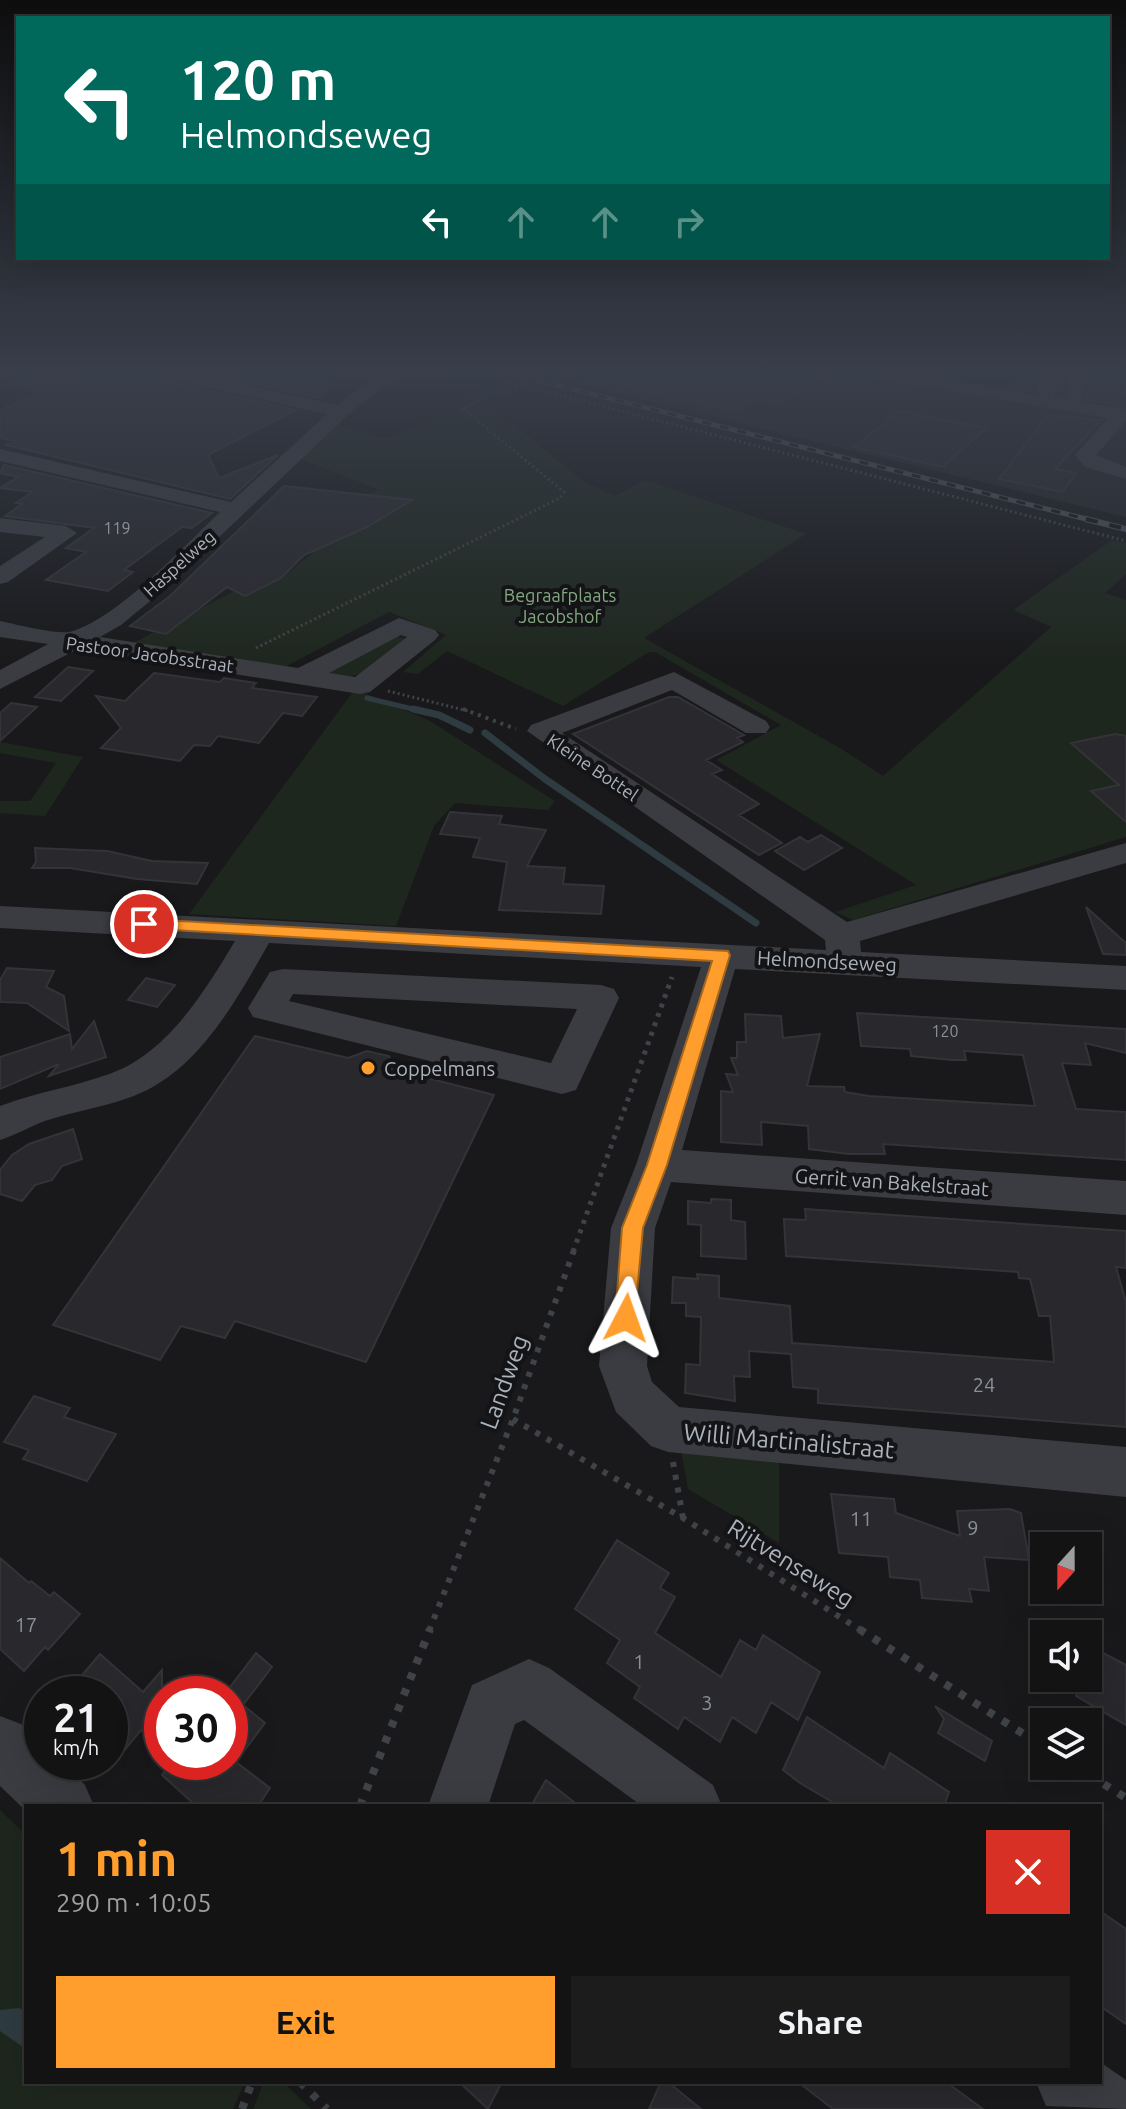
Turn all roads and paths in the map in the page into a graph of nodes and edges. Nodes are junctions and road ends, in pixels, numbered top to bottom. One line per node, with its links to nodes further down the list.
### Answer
1 (54, 467): 5 (street)
2 (283, 467): 5 (street, Haspelweg)
3 (534, 467): 13 (path)
4 (841, 467): 9 (path)
5 (238, 510): 12 (street, Haspelweg)
6 (90, 516): 8 (street)
7 (0, 525): 8 (street)
8 (66, 533): 10 (street)
9 (1126, 541)
10 (0, 577)
11 (0, 629): 12 (street, Pastoor Jacobsstraat)
12 (72, 643): 13 (street, Pastoor Jacobsstraat); 15 (street, Haspelweg)
13 (223, 664): 14 (street, Pastoor Jacobsstraat)
14 (301, 677): 16 (street, Pastoor Jacobsstraat); 16 (street)
15 (0, 681)
16 (360, 686): 18 (path)
17 (756, 727): 18 (street, Kleine Bottel)
18 (541, 731): 23 (street, Kleine Bottel)
19 (1126, 853): 23 (street)
20 (0, 917): 21 (street, Helmondseweg)
21 (259, 930): 22 (street, Helmondseweg); 29 (street)
22 (446, 940): 24 (street, Helmondseweg); 27 (street)
23 (843, 948): 24 (street, Helmondseweg); 26 (street, Helmondseweg)
24 (722, 955): 30 (street, Willi Martinalistraat)
25 (675, 968): 32 (path, Landweg)
26 (1126, 978)
27 (434, 988): 28 (street); 28 (street); 28 (street)
28 (415, 1044)
29 (0, 1125)
30 (657, 1165): 31 (street, Gerrit van Bakelstraat); 33 (street, Willi Martinalistraat)
31 (1126, 1198)
32 (513, 1419): 35 (path, Rijtvenseweg); 41 (path, Landweg)
33 (668, 1429): 34 (street, Willi Martinalistraat); 35 (path)
34 (1126, 1472)
35 (683, 1518): 36 (path, Rijtvenseweg)
36 (1030, 1738)
37 (0, 1745): 40 (street)
38 (1097, 1780): 39 (path)
39 (1126, 1798)
40 (62, 1804)
41 (361, 1804)
42 (459, 1804): 43 (street)
43 (689, 1804)
44 (251, 2084): 47 (path)
45 (302, 2084): 48 (path)
46 (1073, 2084): 49 (street)
47 (242, 2109)
48 (327, 2109)
49 (1107, 2109)

